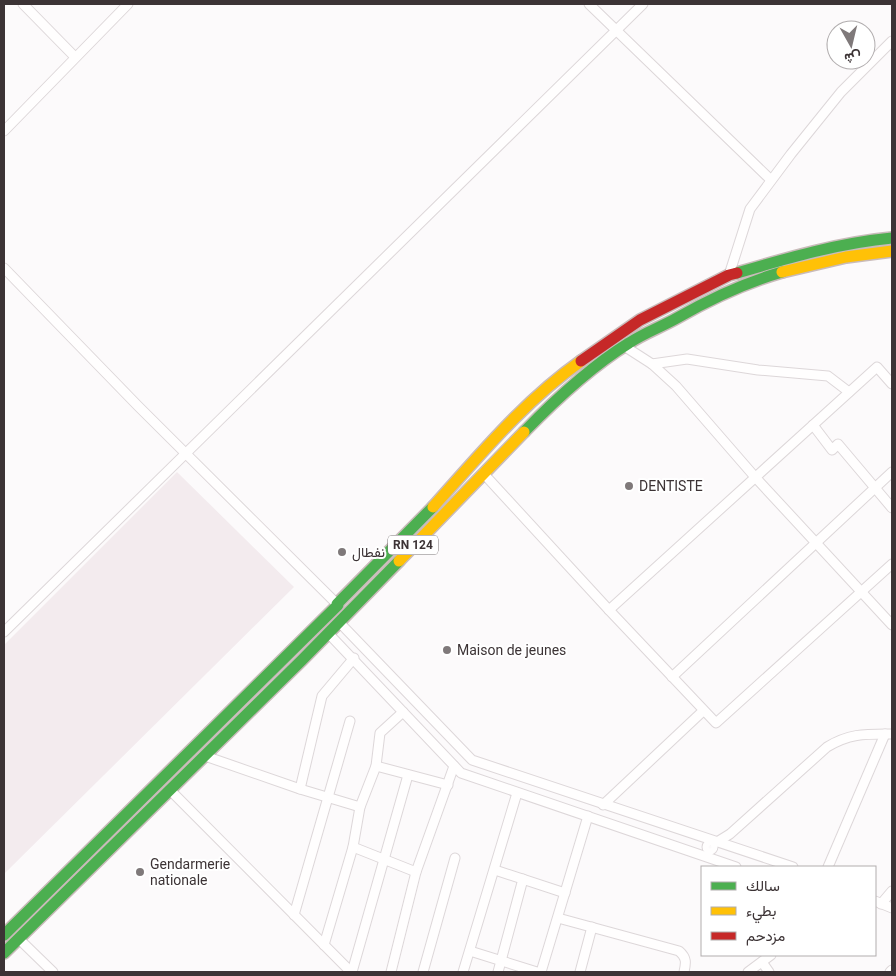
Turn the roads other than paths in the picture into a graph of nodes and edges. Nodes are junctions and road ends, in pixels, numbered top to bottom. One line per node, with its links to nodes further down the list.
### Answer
1 (22, 4): 7 (street)
2 (128, 4): 7 (street)
3 (589, 4): 5 (street)
4 (643, 4): 5 (street)
5 (615, 30): 9 (street); 21 (street)
6 (892, 41): 9 (street)
7 (75, 57): 8 (street)
8 (4, 131)
9 (771, 180): 13 (street)
10 (892, 238): 13 (main road, RN 124)
11 (892, 251): 15 (main road, RN 124)
12 (4, 268): 21 (street)
13 (729, 275): 14 (main road, RN 124)
14 (703, 288): 15 (main road); 30 (main road, RN 124)
15 (708, 300): 16 (main road, RN 124)
16 (624, 346): 17 (street); 23 (main road, RN 124)
17 (652, 364): 19 (street); 24 (street)
18 (892, 384): 19 (street)
19 (849, 392): 20 (street)
20 (812, 425): 24 (street); 25 (street)
21 (185, 453): 30 (street); 34 (street)
22 (892, 472): 25 (street)
23 (482, 473): 31 (street); 32 (main road, RN 124)
24 (755, 476): 27 (street); 31 (street)
25 (874, 488): 26 (street); 27 (street)
26 (892, 508)
27 (816, 542): 29 (street); 37 (street)
28 (892, 564): 29 (street)
29 (862, 592): 33 (street); 38 (street)
30 (338, 605): 71 (main road, RN 124)
31 (609, 610): 37 (street)
32 (339, 622): 35 (main road, RN 124); 51 (street)
33 (892, 625)
34 (4, 632)
35 (328, 633): 36 (street); 42 (main road, RN 124)
36 (354, 658): 39 (street); 47 (street)
37 (672, 677): 38 (street)
38 (703, 711): 51 (street)
39 (404, 712): 43 (street); 44 (street)
40 (350, 721): 50 (street)
41 (889, 734): 55 (street); 60 (street)
42 (205, 756): 47 (street); 48 (main road, RN 124)
43 (376, 766): 45 (street); 52 (street)
44 (454, 766): 46 (street); 49 (street)
45 (408, 774): 46 (street); 57 (street)
46 (448, 785): 62 (street)
47 (300, 789): 50 (street)
48 (170, 790): 68 (street); 72 (main road, RN 124)
49 (517, 792): 53 (street); 61 (street)
50 (329, 798): 52 (street); 68 (street)
51 (603, 805): 55 (street)
52 (360, 807): 54 (street)
53 (588, 816): 55 (street); 65 (street)
54 (353, 847): 57 (street); 73 (street)
55 (711, 848): 58 (street); 59 (street)
56 (455, 858): 82 (street)
57 (384, 859): 62 (street); 80 (street)
58 (735, 866)
59 (789, 866)
60 (828, 866)
61 (495, 870): 63 (street); 74 (street)
62 (416, 872): 81 (street)
63 (523, 879): 65 (street); 77 (street)
64 (892, 891): 66 (street)
65 (565, 893): 69 (street)
66 (878, 902): 67 (street)
67 (892, 908)
68 (294, 915): 73 (street)
69 (558, 918): 70 (street); 86 (street)
70 (592, 927): 87 (street); 88 (street)
71 (4, 935)
72 (19, 939): 75 (main road, RN 124); 79 (street)
73 (324, 944): 80 (street)
74 (470, 951): 77 (street); 83 (street)
75 (4, 953)
76 (770, 956): 78 (street)
77 (501, 960): 84 (street); 85 (street)
78 (762, 962): 89 (street); 90 (street)
79 (53, 972)
80 (351, 972)
81 (391, 972)
82 (423, 972)
83 (463, 972)
84 (498, 972)
85 (537, 972)
86 (541, 972)
87 (580, 972)
88 (684, 972)
89 (748, 972)
90 (769, 972)

